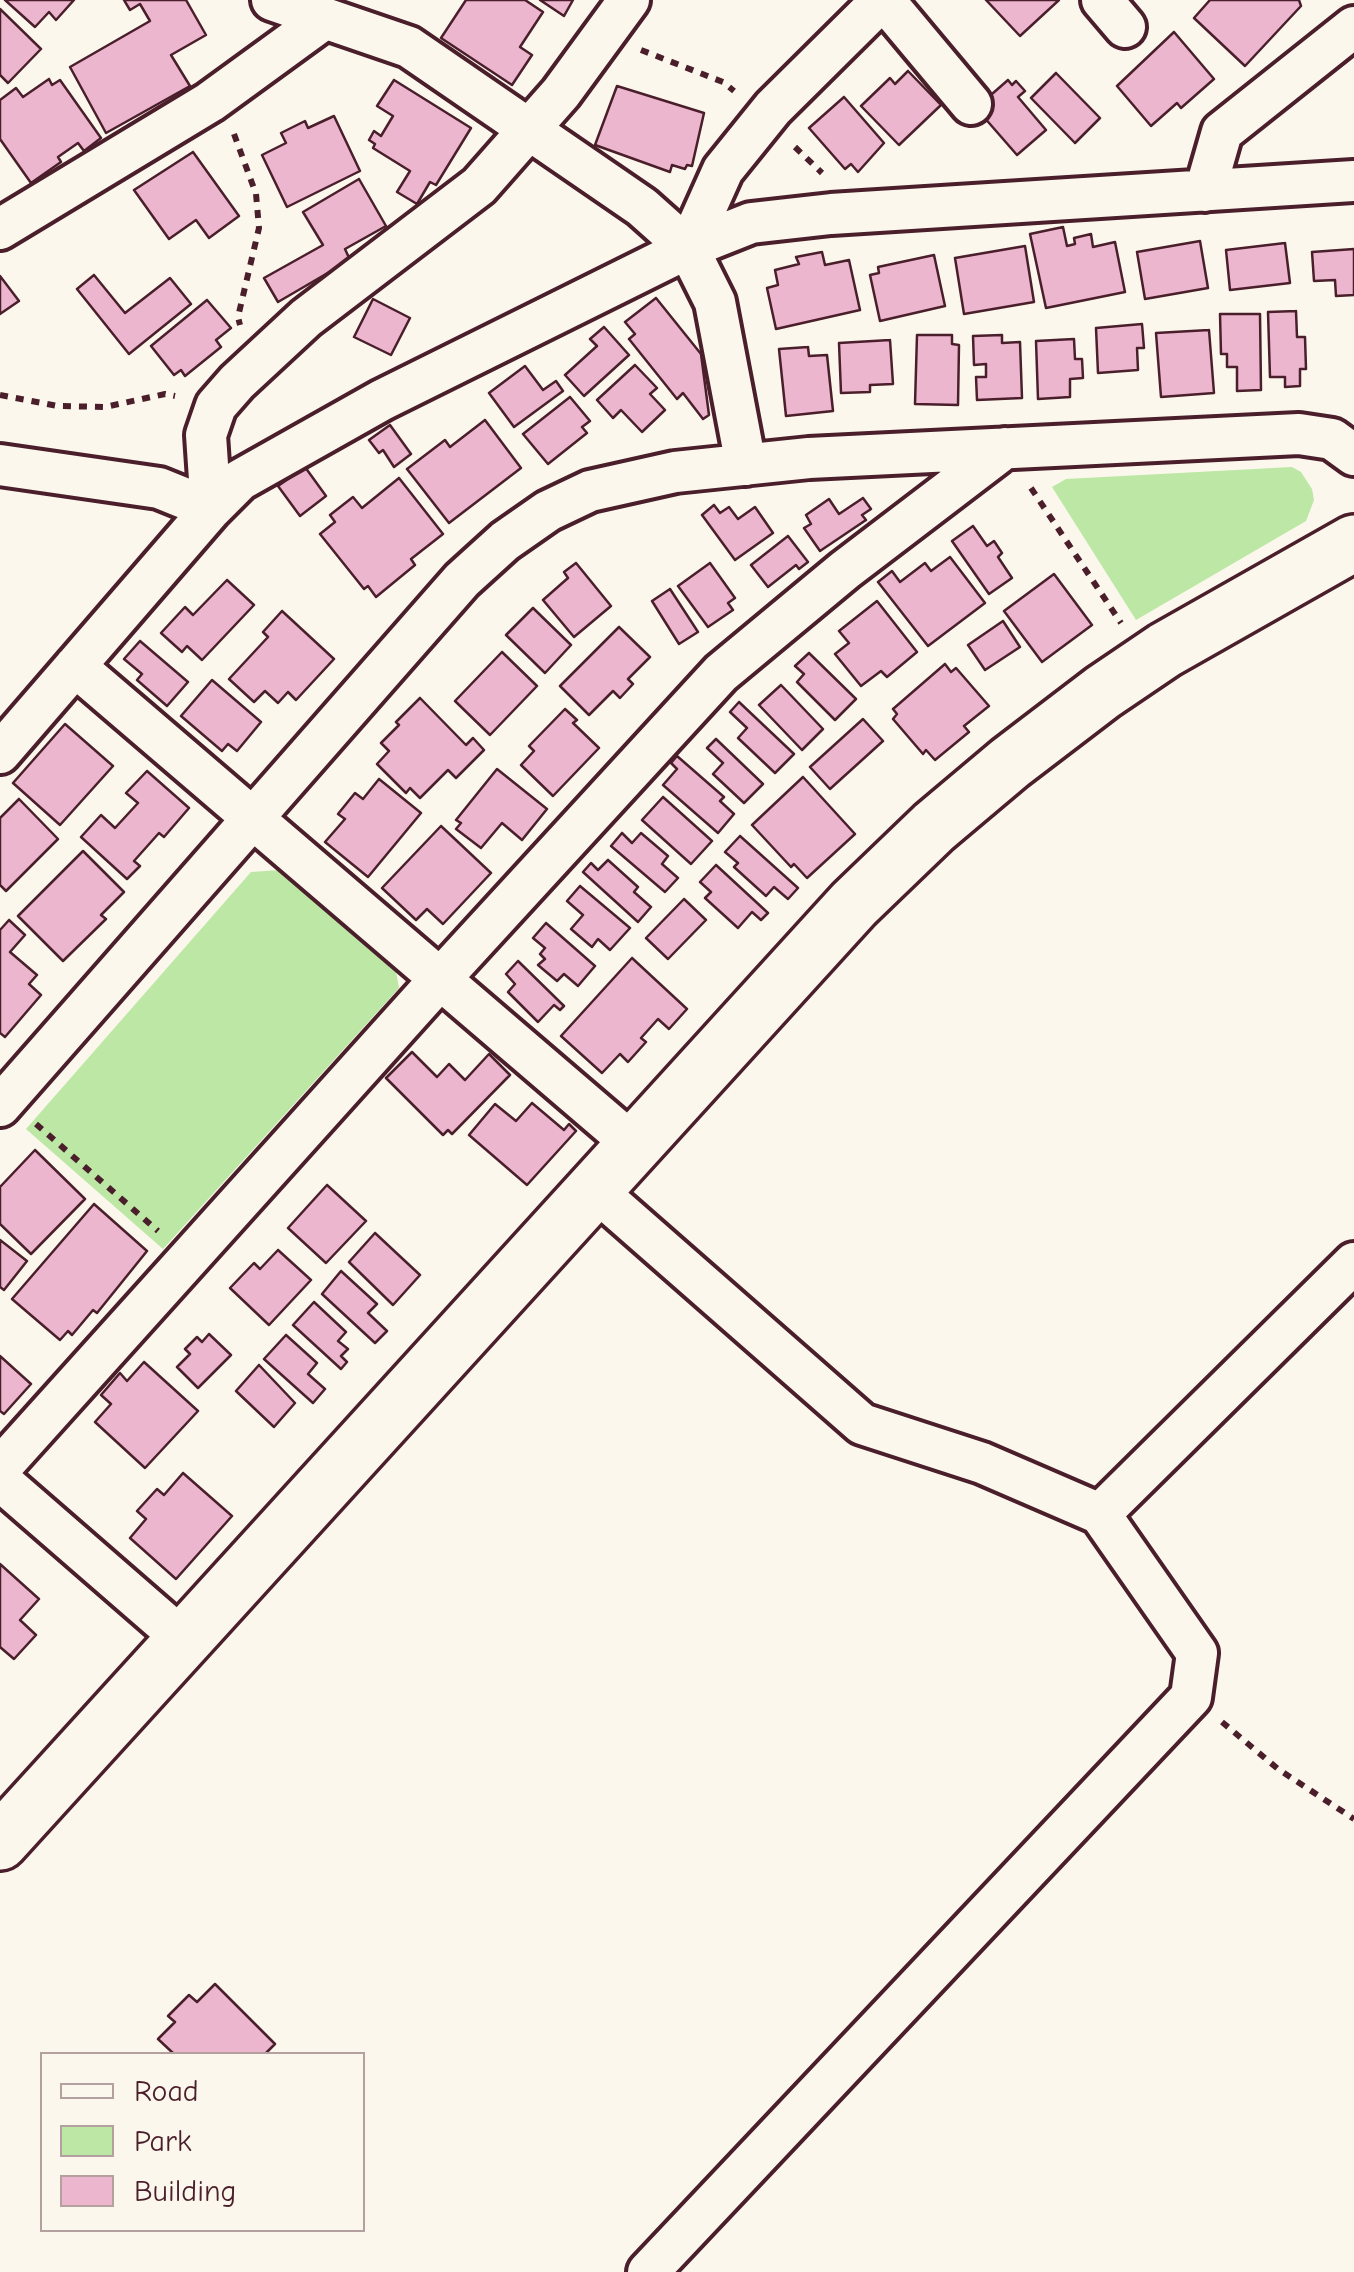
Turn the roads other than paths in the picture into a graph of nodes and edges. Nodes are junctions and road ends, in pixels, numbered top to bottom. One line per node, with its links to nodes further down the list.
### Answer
1 (272, 0): 5 (street)
2 (630, 0): 9 (street)
3 (883, 0): 8 (street); 13 (street)
4 (1338, 0): 6 (street)
5 (324, 18): 9 (street); 12 (street)
6 (1354, 19)
7 (1354, 26): 11 (street)
8 (971, 104)
9 (528, 132): 13 (street); 18 (street)
10 (1354, 182): 11 (street)
11 (1206, 191): 13 (street)
12 (0, 229)
13 (688, 248): 16 (street); 18 (street)
14 (1005, 448): 15 (street); 16 (street); 23 (street)
15 (1354, 455)
16 (746, 464): 22 (street)
17 (0, 466): 18 (street)
18 (211, 509): 20 (street)
19 (1354, 543): 25 (street)
20 (76, 666): 21 (street); 22 (street)
21 (0, 754)
22 (252, 818): 23 (street); 24 (street)
23 (441, 978): 25 (street); 28 (street)
24 (4, 1102)
25 (634, 1146): 26 (street)
26 (594, 1189): 30 (street); 31 (street)
27 (1354, 1263): 30 (street)
28 (0, 1468)
29 (0, 1480): 31 (street)
30 (1100, 1514): 33 (street)
31 (184, 1640): 32 (street)
32 (0, 1842)
33 (648, 2272)

